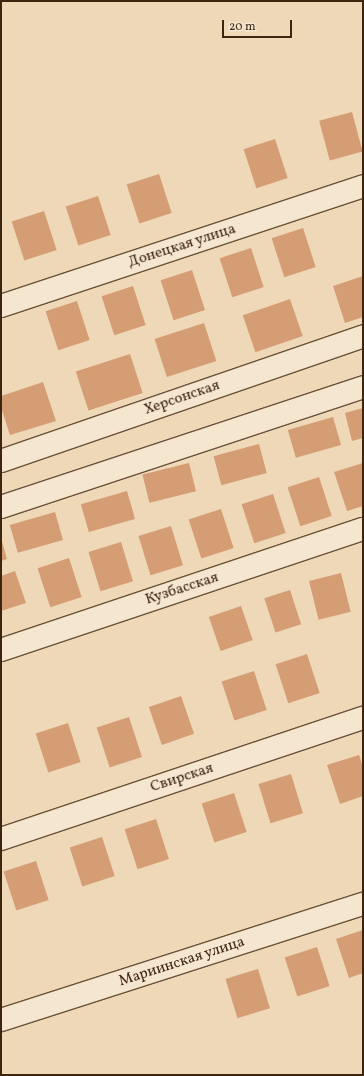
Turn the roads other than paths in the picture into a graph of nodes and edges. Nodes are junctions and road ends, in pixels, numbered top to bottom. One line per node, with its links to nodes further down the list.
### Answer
1 (363, 186): 2 (street, Донецкая улица)
2 (1, 306)
3 (363, 336): 5 (street, Херсонская)
4 (363, 387): 6 (street)
5 (1, 461)
6 (1, 507)
7 (363, 529): 8 (street, Кузбасская)
8 (1, 650)
9 (363, 718): 10 (street, Свирская)
10 (1, 838)
11 (363, 904): 12 (street, Мариинская улица)
12 (1, 1020)

